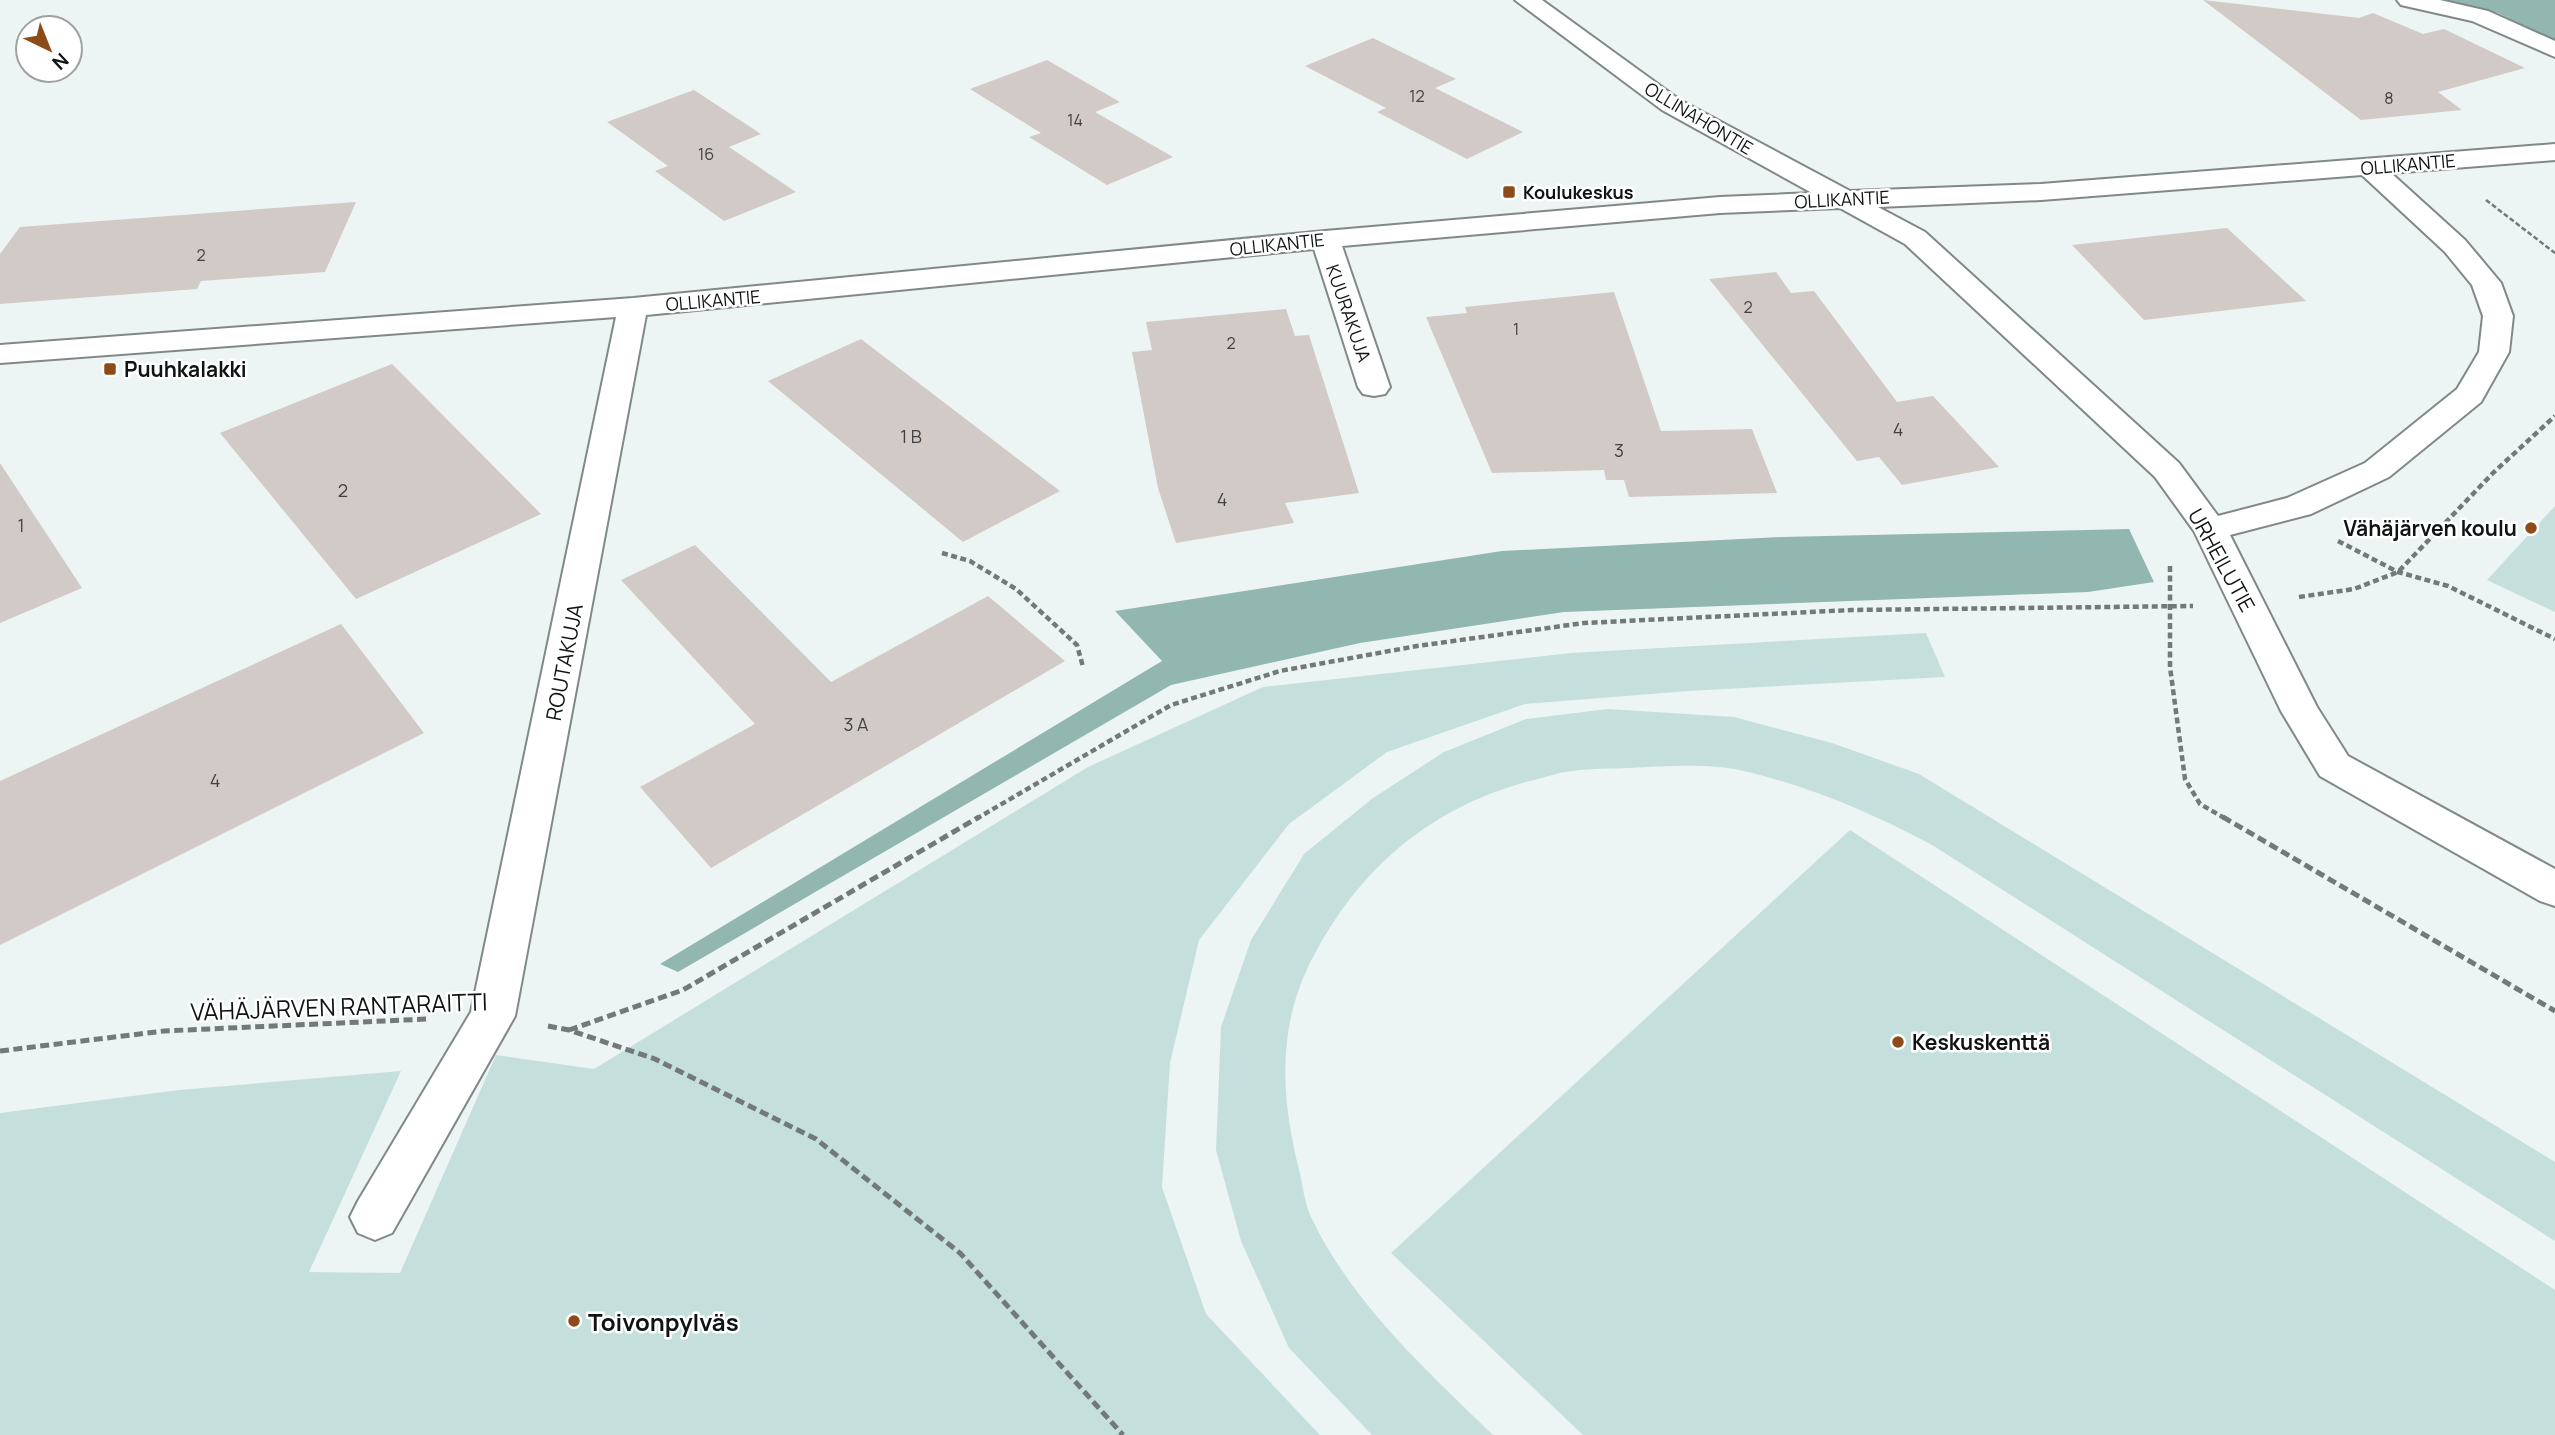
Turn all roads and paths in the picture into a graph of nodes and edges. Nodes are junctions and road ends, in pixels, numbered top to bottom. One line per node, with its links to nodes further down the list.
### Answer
1 (1527, 0): 7 (street, OLLINAHONTIE)
2 (2409, 0): 3 (street)
3 (2555, 50)
4 (2555, 152): 5 (street, OLLIKANTIE)
5 (2369, 167): 7 (street, OLLIKANTIE); 14 (street)
6 (2480, 195): 9 (path)
7 (1844, 199): 8 (street, OLLIKANTIE); 14 (street, URHEILUTIE)
8 (1325, 239): 10 (street, OLLIKANTIE); 12 (street, KUURAKUJA)
9 (2555, 253)
10 (633, 307): 11 (street, OLLIKANTIE); 23 (street, ROUTAKUJA)
11 (0, 354)
12 (1374, 387)
13 (2555, 416): 16 (path)
14 (2210, 529): 17 (street, URHEILUTIE)
15 (942, 553): 20 (path)
16 (2398, 572): 17 (path); 19 (path)
17 (2245, 600): 18 (path); 21 (street, URHEILUTIE)
18 (2171, 608): 22 (path); 24 (path)
19 (2555, 639)
20 (1083, 667)
21 (2555, 889)
22 (2555, 1011)
23 (493, 1016): 24 (path, VÄHÄJÄRVEN RANTARAITTI); 25 (path, VÄHÄJÄRVEN RANTARAITTI); 26 (street, ROUTAKUJA)
24 (569, 1030): 27 (path, VÄHÄJÄRVEN RANTARAITTI)
25 (0, 1051)
26 (375, 1217)
27 (1123, 1435)

